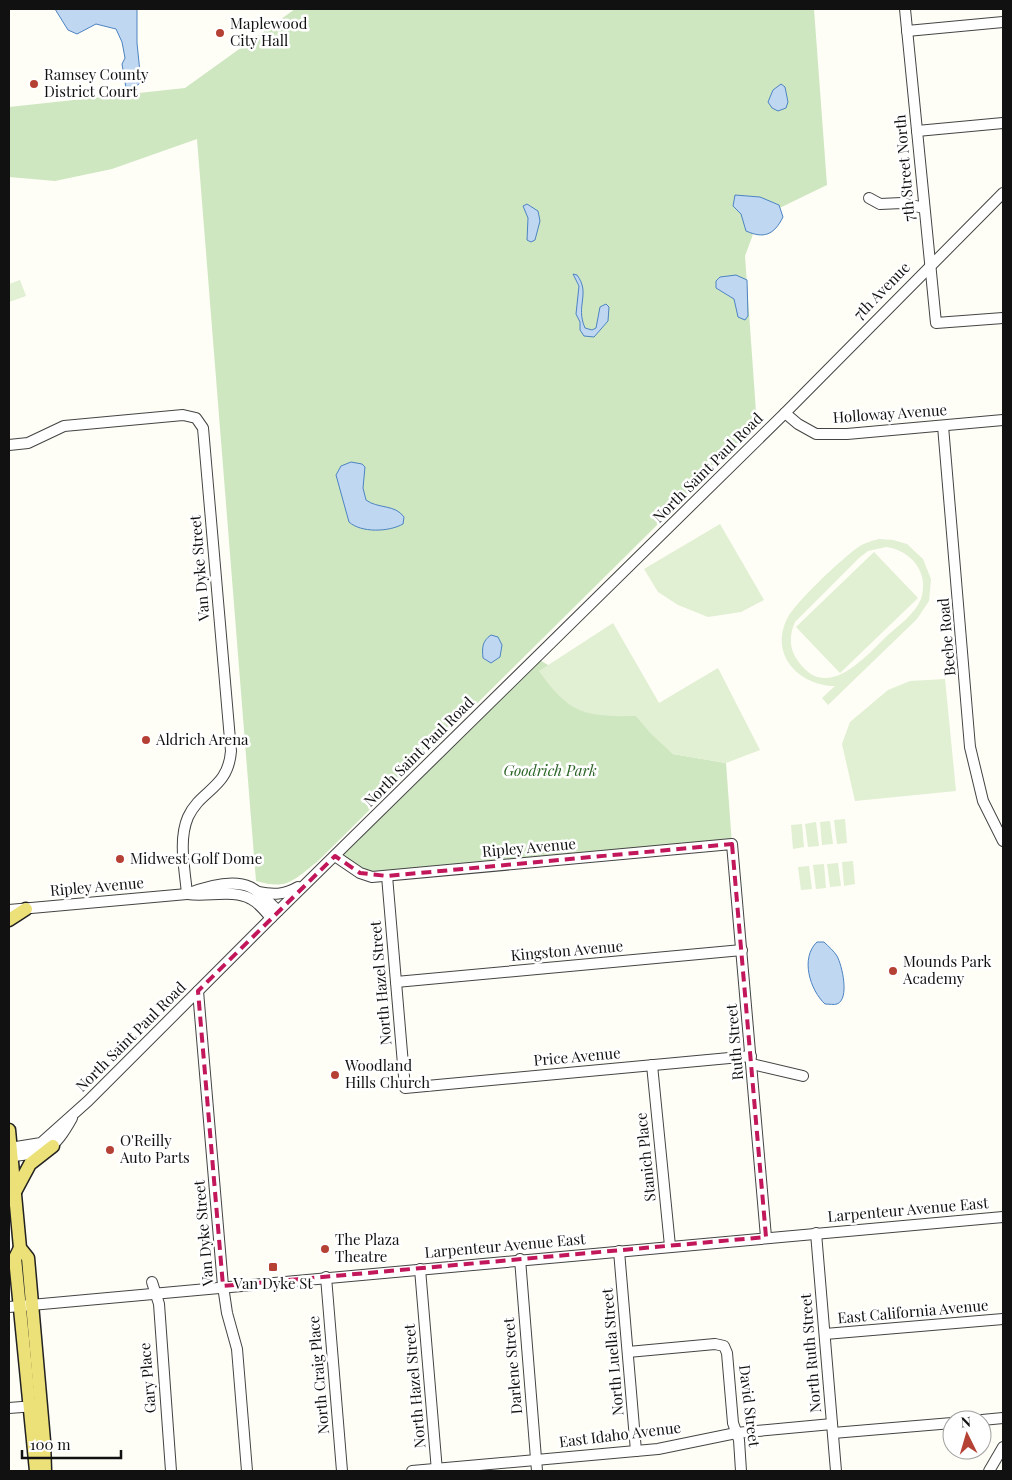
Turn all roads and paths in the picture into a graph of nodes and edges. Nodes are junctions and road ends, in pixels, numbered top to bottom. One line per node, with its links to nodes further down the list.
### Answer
1 (905, 9): 3 (street, 7th Street North)
2 (1003, 22): 3 (street)
3 (907, 31): 5 (street, 7th Street North)
4 (1003, 123): 5 (street)
5 (917, 131): 8 (street, 7th Street North)
6 (1003, 193): 9 (street, 7th Avenue)
7 (869, 198): 8 (street)
8 (924, 208): 9 (street, 7th Street North)
9 (929, 265): 10 (street, 7th Street North); 11 (street, 7th Avenue)
10 (1003, 318)
11 (785, 413): 13 (street, Holloway Avenue); 17 (street, North Saint Paul Road)
12 (1003, 420): 13 (street, Holloway Avenue)
13 (943, 426): 15 (street, Beebe Road)
14 (9, 445): 21 (street, Van Dyke Street)
15 (1003, 841)
16 (732, 844): 18 (street, Ripley Avenue); 26 (street, Ruth Street)
17 (335, 856): 18 (street, Ripley Avenue); 19 (street, North Saint Paul Road)
18 (387, 876): 27 (street, North Hazel Street)
19 (306, 884): 20 (street); 24 (street, North Saint Paul Road)
20 (258, 892): 21 (street, Ripley Avenue); 24 (street, Ripley Avenue)
21 (187, 894): 22 (street, Ripley Avenue); 24 (street, Ripley Avenue)
22 (26, 908): 23 (street, Ripley Avenue); 25 (main road)
23 (9, 910)
24 (274, 914): 28 (street, North Saint Paul Road)
25 (9, 920)
26 (742, 950): 27 (street, Kingston Avenue); 29 (street, Ruth Street)
27 (396, 982): 32 (street, North Hazel Street)
28 (198, 991): 33 (street, North Saint Paul Road); 47 (street, Van Dyke Street)
29 (752, 1060): 30 (street, Price Avenue); 31 (street, Price Avenue); 40 (street, Ruth Street)
30 (652, 1065): 32 (street, Price Avenue); 41 (street, Stanich Place)
31 (803, 1076)
32 (405, 1088)
33 (75, 1113): 35 (street, North Saint Paul Road); 36 (street, North Saint Paul Road)
34 (9, 1130): 36 (main road)
35 (53, 1146): 36 (street); 37 (main road)
36 (11, 1152): 37 (main road)
37 (15, 1192): 49 (main road)
38 (1003, 1217): 39 (street, Larpenteur Avenue East)
39 (816, 1233): 40 (street, Larpenteur Avenue East); 51 (street, North Ruth Street)
40 (766, 1237): 41 (street, Larpenteur Avenue East)
41 (670, 1246): 42 (street, Larpenteur Avenue East)
42 (619, 1251): 43 (street, Larpenteur Avenue East); 52 (street, North Luella Street)
43 (520, 1259): 44 (street, Larpenteur Avenue East); 60 (street, Darlene Street)
44 (420, 1269): 45 (street, Larpenteur Avenue East); 61 (street, North Hazel Street)
45 (326, 1277): 47 (street, Larpenteur Avenue East); 66 (street, North Craig Place)
46 (152, 1282): 48 (street, Gary Place)
47 (223, 1286): 48 (street, Larpenteur Avenue East); 65 (street, Van Dyke Street)
48 (155, 1294): 49 (street, Larpenteur Avenue East); 64 (street, Gary Place)
49 (21, 1306): 53 (main road)
50 (1003, 1319): 51 (street, East California Avenue)
51 (825, 1334): 56 (street, North Ruth Street)
52 (628, 1352): 57 (street, David Street); 59 (street, North Luella Street)
53 (36, 1406): 54 (street); 62 (main road); 63 (main road)
54 (9, 1408)
55 (942, 1424): 56 (street, East Idaho Avenue)
56 (832, 1429): 57 (street, East Idaho Avenue); 70 (street, North Ruth Street)
57 (736, 1432): 59 (street, East Idaho Avenue); 69 (street, David Street)
58 (1003, 1447): 71 (street)
59 (636, 1451): 60 (street, East Idaho Avenue)
60 (536, 1460): 61 (street, East Idaho Avenue); 68 (street, Darlene Street)
61 (437, 1470): 67 (street, East Idaho Avenue)
62 (36, 1471)
63 (45, 1471)
64 (171, 1471)
65 (247, 1471)
66 (342, 1471)
67 (412, 1471)
68 (537, 1471)
69 (741, 1471)
70 (836, 1471)
71 (989, 1471)

